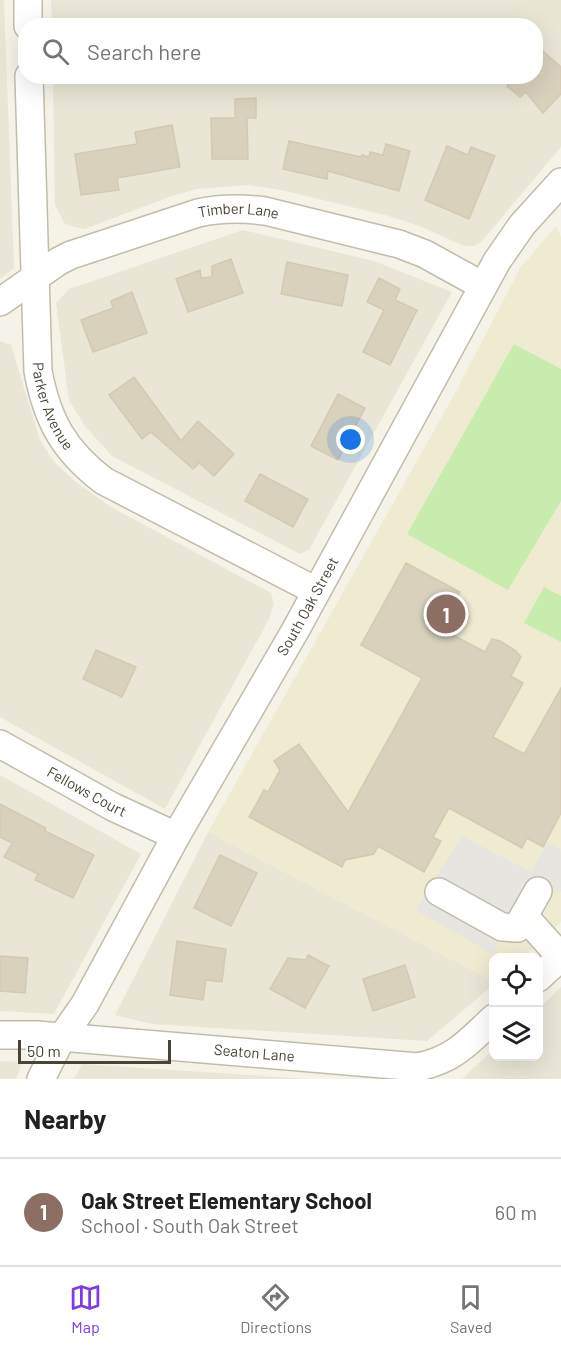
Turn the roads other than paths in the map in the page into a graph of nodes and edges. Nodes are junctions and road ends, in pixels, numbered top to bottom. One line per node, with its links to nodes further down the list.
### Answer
1 (28, 0): 2 (street)
2 (28, 18)
3 (29, 84): 5 (street, Parker Avenue)
4 (560, 183): 6 (street, South Oak Street)
5 (35, 277): 6 (street, Timber Lane); 7 (street, Timber Lane); 8 (street, Parker Avenue)
6 (483, 286): 8 (street, South Oak Street)
7 (0, 302)
8 (316, 591): 10 (street, South Oak Street)
9 (0, 744): 10 (street, Fellows Court)
10 (176, 836): 18 (street, South Oak Street)
11 (538, 891): 13 (street)
12 (439, 892): 13 (street)
13 (524, 916): 14 (street)
14 (561, 957): 15 (street)
15 (543, 973)
16 (489, 1022): 19 (street, Seaton Lane)
17 (0, 1035): 18 (street, Seaton Lane)
18 (62, 1037): 19 (street, Seaton Lane); 20 (street, South Oak Street)
19 (404, 1073)
20 (41, 1079)

